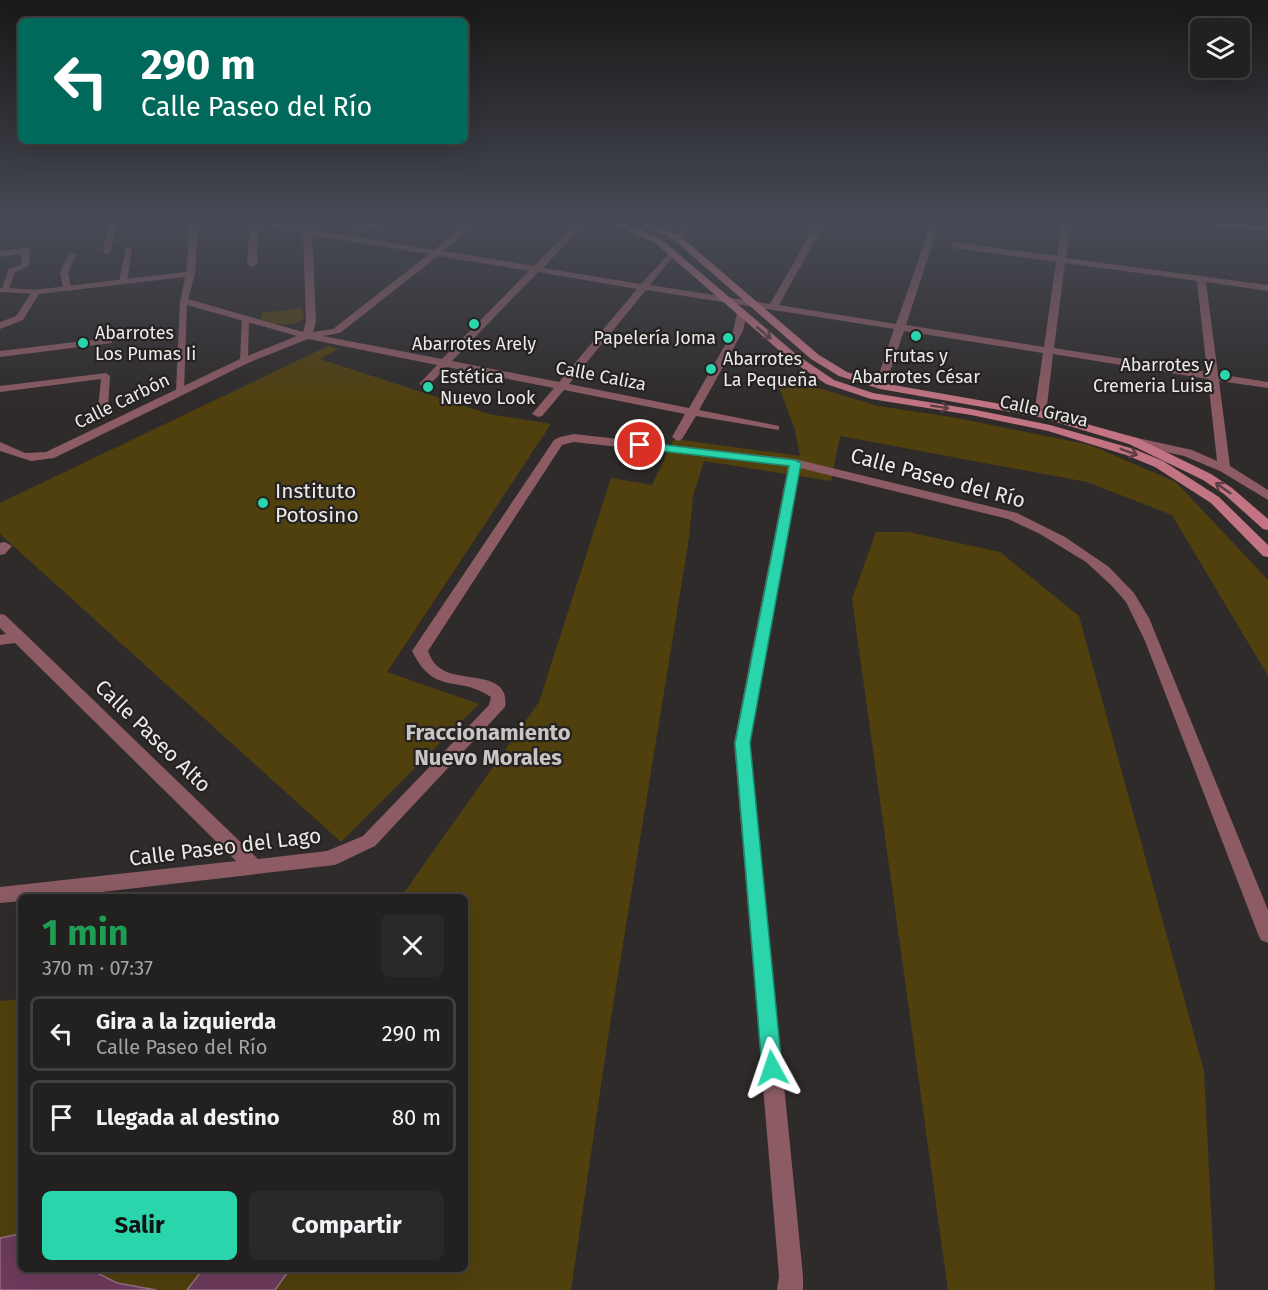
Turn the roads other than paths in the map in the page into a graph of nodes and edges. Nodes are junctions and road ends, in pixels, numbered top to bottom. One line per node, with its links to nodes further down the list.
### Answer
1 (66, 284): 17 (street)
2 (102, 284): 17 (street)
3 (187, 284): 22 (street)
4 (309, 284): 29 (street)
5 (397, 284): 29 (street, Calle Carbón)
6 (520, 284): 34 (street)
7 (625, 284): 16 (street)
8 (645, 284): 16 (street)
9 (710, 284): 21 (main road, Calle Grava)
10 (732, 284): 23 (main road, Calle Grava)
11 (786, 284): 24 (street)
12 (914, 284): 28 (street)
13 (1058, 284): 31 (street)
14 (1202, 284): 35 (street)
15 (1240, 284): 18 (street)
16 (643, 287): 21 (street); 39 (street)
17 (67, 288): 20 (street)
18 (1268, 288)
19 (2, 290): 20 (street)
20 (36, 292): 27 (street)
21 (728, 300): 23 (street); 25 (main road, Calle Grava)
22 (183, 301): 26 (street, Calle Caliza); 41 (street)
23 (755, 304): 24 (street); 38 (main road, Calle Grava)
24 (773, 308): 28 (street)
25 (742, 313): 43 (street); 57 (main road, Calle Grava, one-way to 57)
26 (245, 318): 29 (street, Calle Caliza); 33 (street)
27 (0, 326)
28 (899, 327): 31 (street); 38 (street)
29 (307, 336): 33 (street, Calle Carbón); 34 (street, Calle Caliza)
30 (108, 340): 32 (street)
31 (1048, 350): 35 (street); 45 (street)
32 (0, 354)
33 (244, 361): 41 (street, Calle Carbón)
34 (444, 364): 36 (street); 39 (street, Calle Caliza)
35 (1213, 376): 37 (street); 54 (street)
36 (424, 384)
37 (1268, 385)
38 (880, 386): 45 (main road, Calle Grava)
39 (561, 387): 43 (street, Calle Caliza); 44 (street)
40 (0, 389): 42 (street)
41 (180, 391): 51 (street, Calle Carbón)
42 (103, 409)
43 (693, 412): 46 (street, Calle Caliza); 47 (street)
44 (538, 414)
45 (1040, 414): 49 (main road, Calle Grava)
46 (775, 428)
47 (678, 437)
48 (564, 439): 53 (street, Calle Paseo del Río); 61 (street, Calle Paseo del Lago)
49 (1133, 441): 54 (street); 56 (main road, Calle Grava, one-way to 49)
50 (0, 446): 51 (street)
51 (14, 454): 52 (street)
52 (0, 461)
53 (795, 463): 63 (street, Calle Paseo del Río); 64 (street)
54 (1224, 468): 55 (street)
55 (1268, 496)
56 (1267, 523)
57 (1268, 553)
58 (0, 619): 59 (street, Calle Paseo Alto)
59 (20, 637): 60 (street); 61 (street, Calle Paseo Alto)
60 (0, 640)
61 (254, 867): 62 (street, Calle Paseo del Lago)
62 (0, 895)
63 (1268, 934)
64 (790, 1290)

